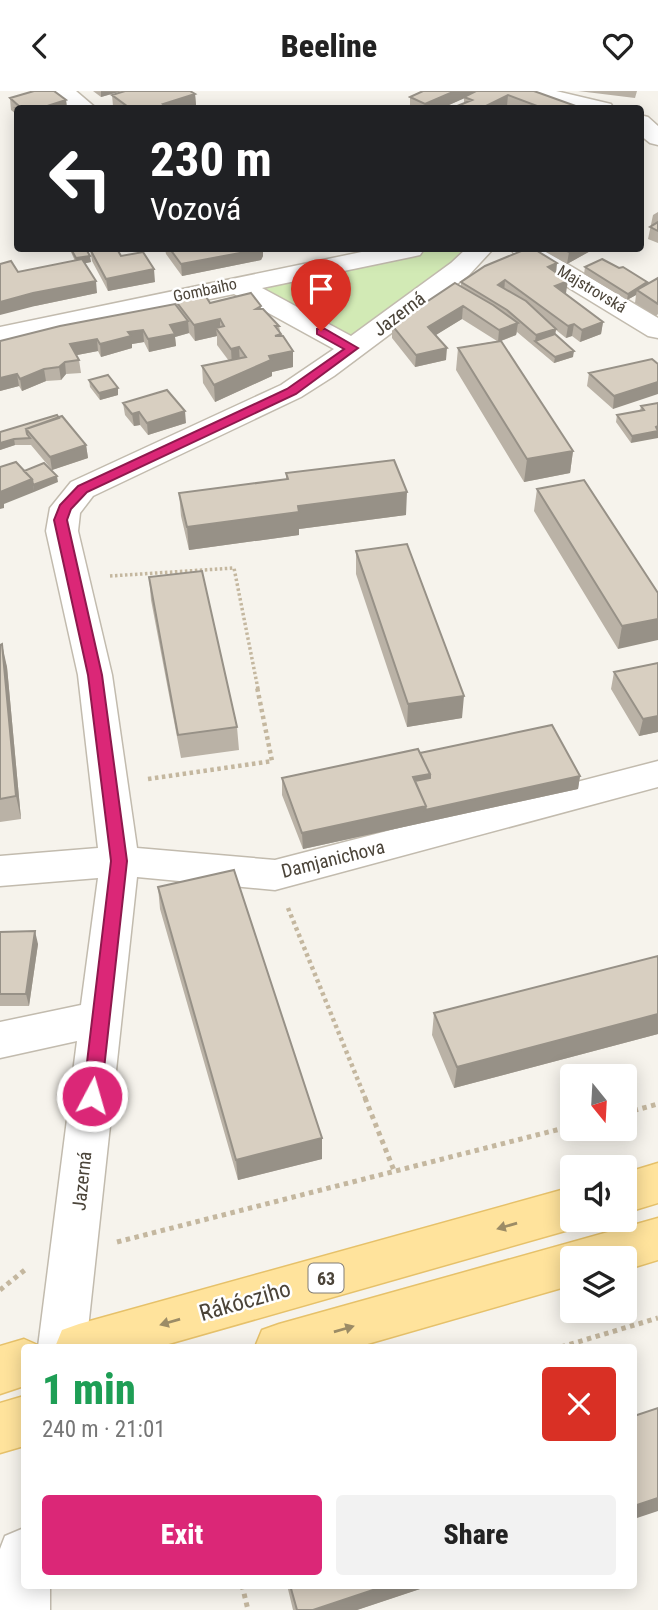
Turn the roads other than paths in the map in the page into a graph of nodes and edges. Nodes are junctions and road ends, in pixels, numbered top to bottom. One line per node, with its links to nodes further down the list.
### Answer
1 (61, 91): 4 (street)
2 (527, 91): 3 (street)
3 (561, 94): 5 (street)
4 (80, 105)
5 (592, 105)
6 (644, 124): 7 (street)
7 (658, 138)
8 (285, 252): 12 (street)
9 (395, 252): 12 (street, Gombaiho)
10 (477, 252): 16 (street, Jazerná)
11 (529, 252): 14 (street, Majstrovská)
12 (309, 268): 13 (street, Gombaiho)
13 (235, 284): 15 (street, Gombaiho); 16 (street)
14 (658, 330)
15 (0, 335)
16 (352, 348): 18 (street, Jazerná)
17 (658, 774): 18 (street, Damjanichova)
18 (119, 861): 19 (street, Damjanichova); 20 (street, Jazerná)
19 (0, 871)
20 (101, 1018): 21 (street); 28 (street, Jazerná)
21 (0, 1040)
22 (658, 1183): 23 (main road)
23 (637, 1189)
24 (560, 1211): 29 (main road, Rákócziho / 63, one-way to 29)
25 (658, 1239): 26 (main road)
26 (633, 1246)
27 (560, 1266): 30 (main road, one-way to 27)
28 (62, 1344)
29 (90, 1344)
30 (289, 1344)
31 (21, 1364): 32 (main road)
32 (0, 1370)
33 (21, 1422): 34 (main road)
34 (0, 1428)
35 (23, 1589): 36 (street)
36 (23, 1610)

